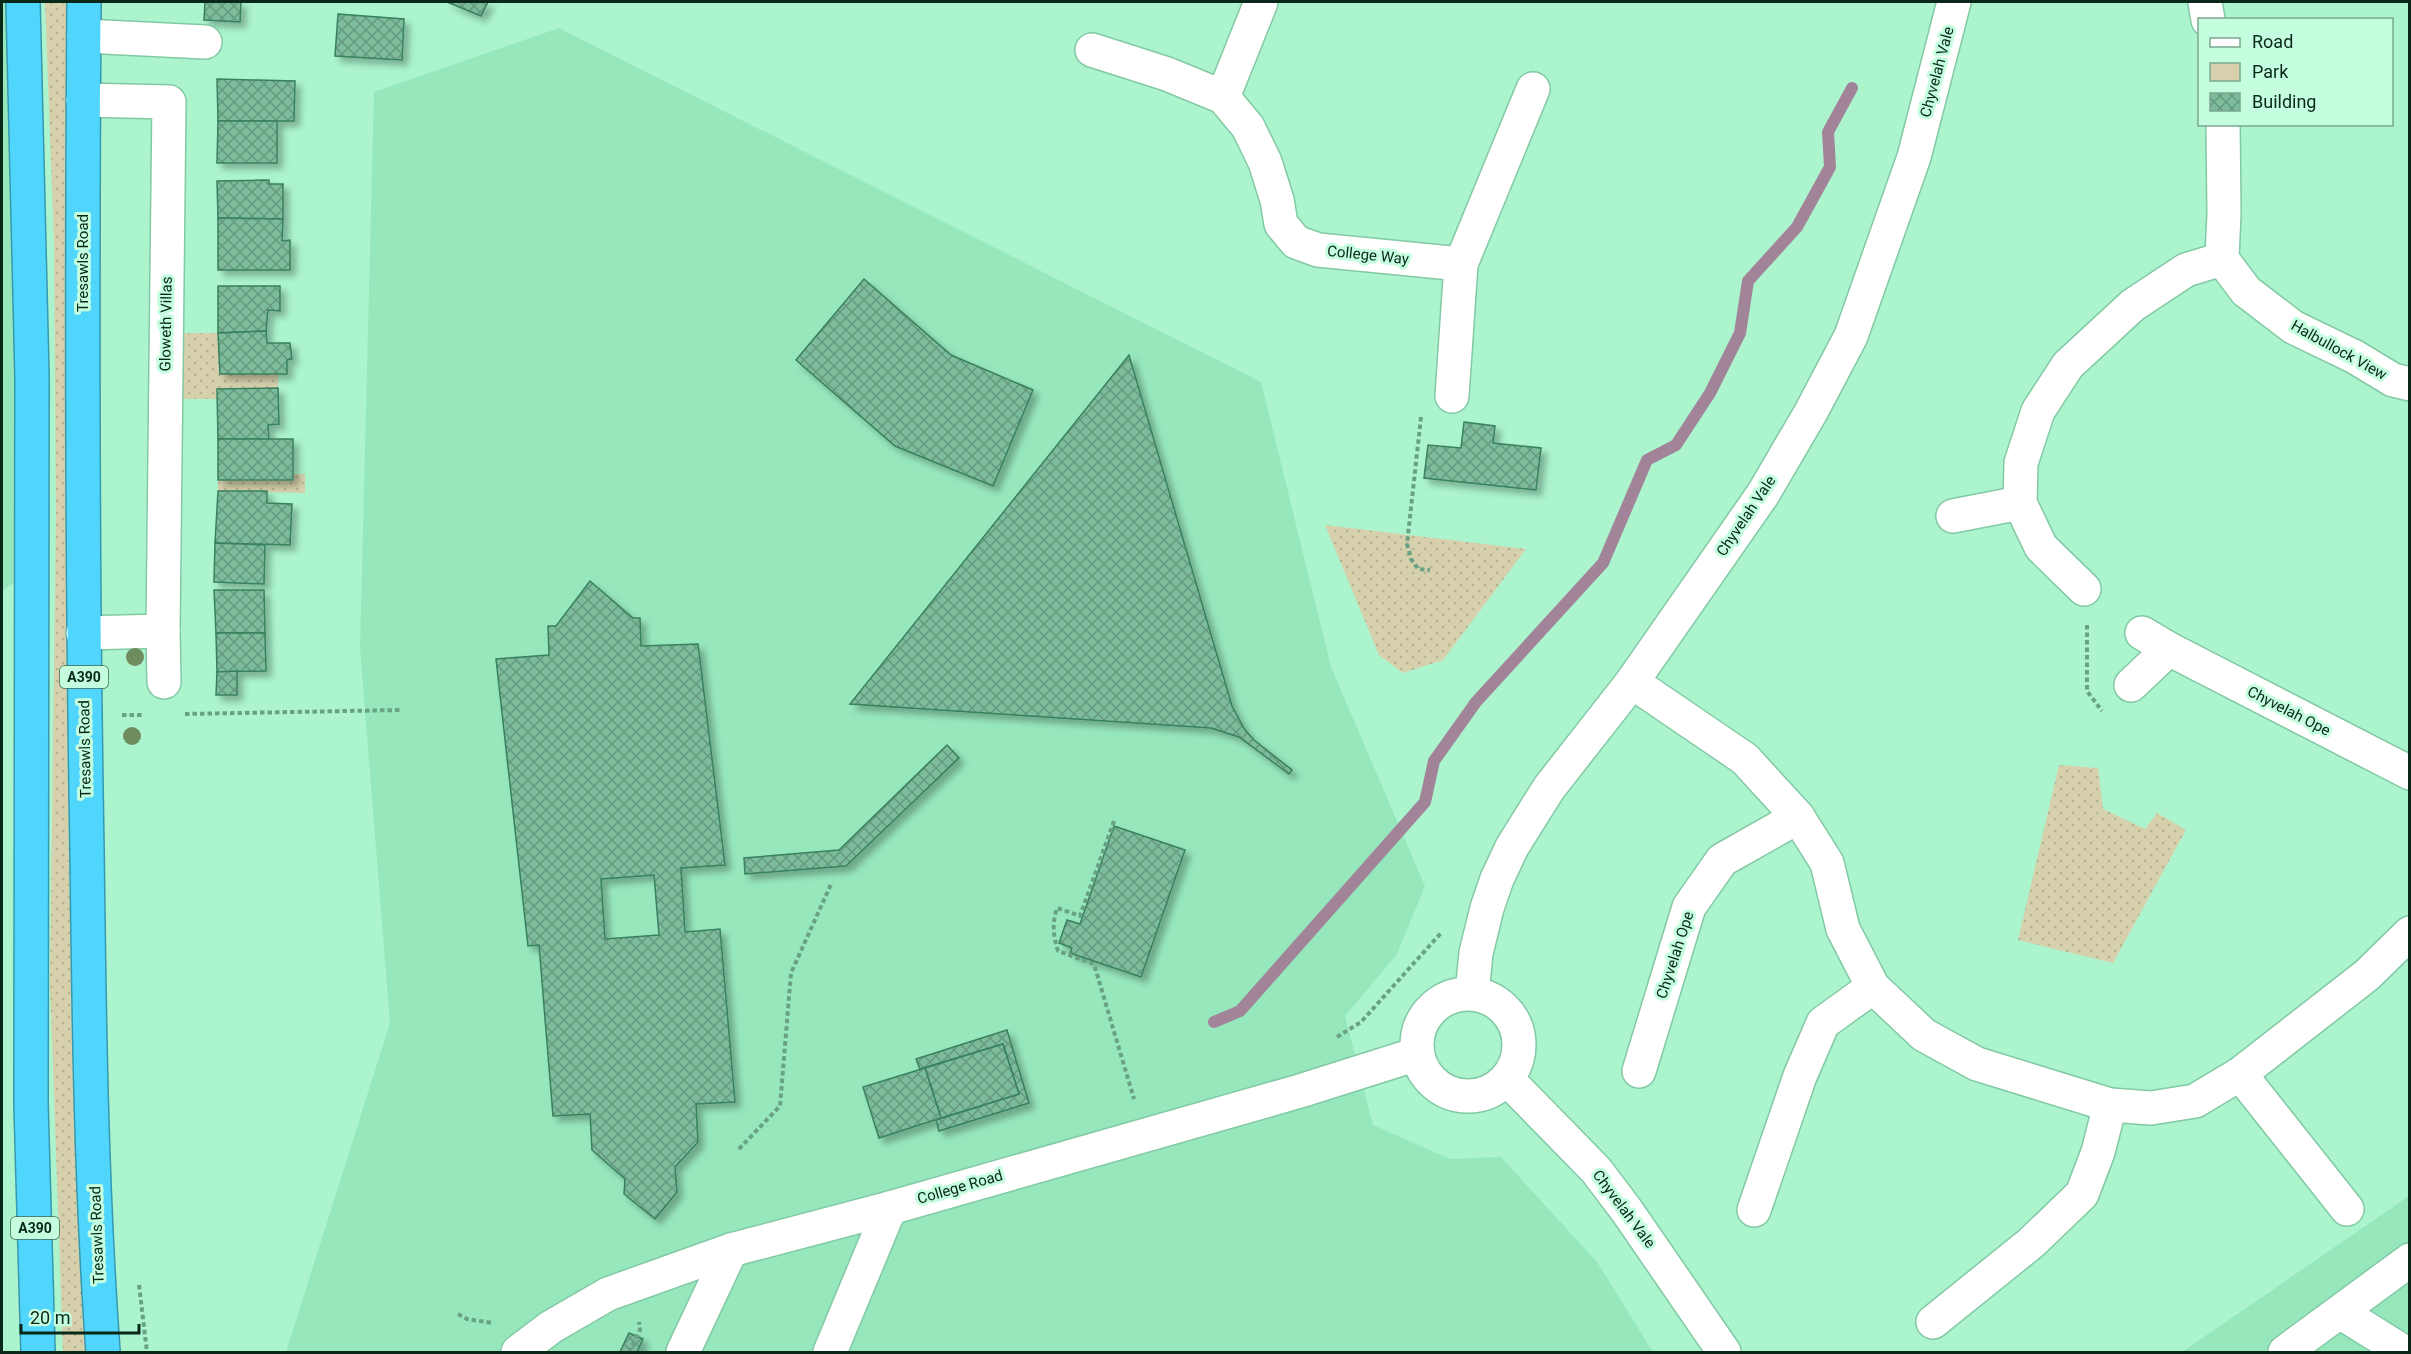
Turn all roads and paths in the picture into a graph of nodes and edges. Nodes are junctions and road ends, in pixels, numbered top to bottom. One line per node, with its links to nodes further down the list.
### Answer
1 (23, 2): 58 (highway, A390)
2 (84, 2): 7 (highway, Tresawls Road / A390)
3 (1261, 2): 11 (street)
4 (1954, 2): 25 (street, Chyvelah Vale)
5 (2205, 2): 6 (street)
6 (2208, 18)
7 (84, 36): 8 (street); 12 (highway, Tresawls Road / A390)
8 (205, 42)
9 (1092, 50): 11 (street, College Way)
10 (1533, 89): 15 (street)
11 (1223, 97): 15 (street, College Way)
12 (83, 100): 22 (street, Gloweth Villas); 23 (highway, Tresawls Road / A390)
13 (2223, 126): 14 (street)
14 (2222, 259): 16 (street, Halbullock View); 18 (street)
15 (1461, 264): 17 (street)
16 (2409, 384)
17 (1452, 396): 20 (path)
18 (2020, 503): 19 (street); 21 (street)
19 (1953, 516)
20 (1430, 570)
21 (2084, 589)
22 (163, 631): 23 (street); 24 (street, Gloweth Villas)
23 (83, 633): 59 (highway, Tresawls Road / A390)
24 (164, 682)
25 (1632, 682): 32 (street); 38 (street, Chyvelah Vale)
26 (2131, 685): 31 (street, Chyvelah Ope)
27 (400, 710): 28 (path)
28 (178, 714)
29 (114, 715): 30 (path)
30 (145, 715)
31 (2409, 773)
32 (1798, 817): 37 (street); 41 (street, Chyvelah Ope)
33 (1114, 820): 45 (path)
34 (832, 882): 48 (path)
35 (1448, 925): 39 (path)
36 (2409, 933): 42 (street)
37 (1873, 987): 47 (street); 51 (street)
38 (1472, 993): 40 (street); 43 (street)
39 (1331, 1040)
40 (1417, 1054): 43 (street); 49 (street, College Road)
41 (1639, 1071)
42 (2240, 1074): 47 (street); 50 (street)
43 (1508, 1079): 63 (street, Chyvelah Vale)
44 (1145, 1096): 45 (path)
45 (1134, 1099): 46 (path)
46 (1125, 1101)
47 (2110, 1105): 57 (street)
48 (739, 1149)
49 (890, 1208): 52 (street, College Road); 62 (street)
50 (2347, 1209)
51 (1754, 1210)
52 (731, 1250): 60 (street, College Road); 61 (street)
53 (2409, 1260): 54 (street)
54 (2340, 1312): 64 (street); 65 (street)
55 (459, 1314): 56 (path)
56 (499, 1317)
57 (1933, 1322)
58 (38, 1353)
59 (104, 1353)
60 (518, 1353)
61 (683, 1353)
62 (830, 1353)
63 (1724, 1353)
64 (2285, 1353)
65 (2404, 1353)

